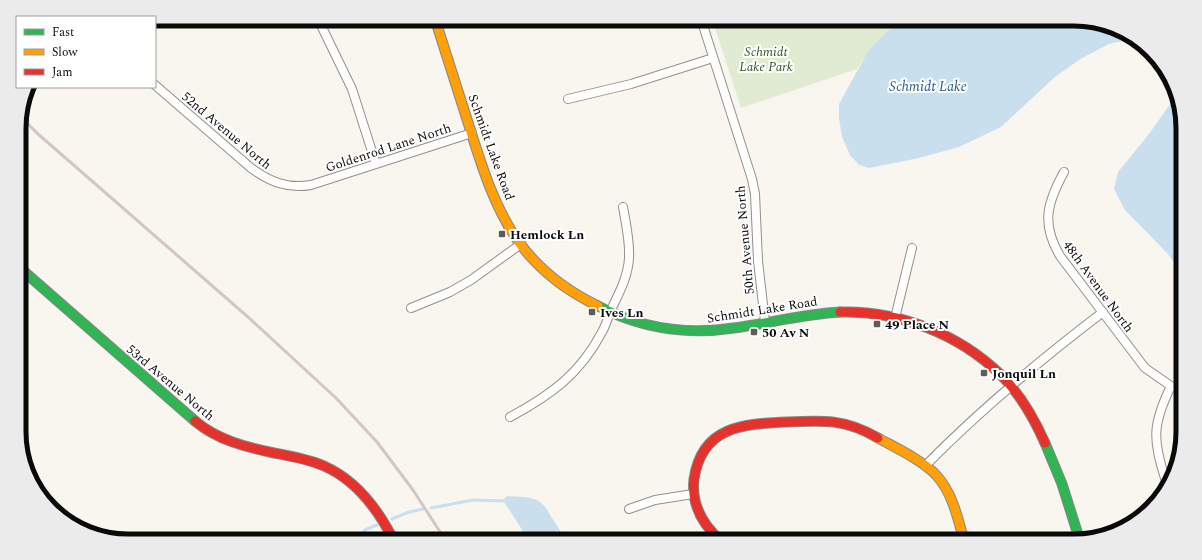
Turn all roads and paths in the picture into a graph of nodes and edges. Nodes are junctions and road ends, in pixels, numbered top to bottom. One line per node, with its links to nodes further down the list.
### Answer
1 (321, 26): 8 (street)
2 (437, 26): 7 (street, Schmidt Lake Road)
3 (703, 26): 4 (street, 50th Avenue North)
4 (713, 58): 6 (street); 19 (street, 50th Avenue North)
5 (156, 86): 10 (street, 52nd Avenue North)
6 (568, 99)
7 (472, 133): 8 (street, Goldenrod Lane North); 12 (street, Schmidt Lake Road)
8 (376, 164): 10 (street, Goldenrod Lane North)
9 (1064, 172): 17 (street, 48th Avenue North)
10 (312, 185)
11 (623, 207): 16 (street)
12 (521, 244): 15 (street); 16 (street, Schmidt Lake Road)
13 (912, 248): 18 (street)
14 (26, 274): 28 (street, 53rd Avenue North)
15 (411, 308)
16 (610, 312): 19 (street, Schmidt Lake Road); 23 (street)
17 (1103, 312): 20 (street, 48th Avenue North); 21 (street)
18 (895, 318): 19 (street, Schmidt Lake Road); 21 (street, Schmidt Lake Road)
19 (765, 322)
20 (1171, 386): 22 (street, 48th Avenue North); 25 (street)
21 (1011, 387): 24 (street); 31 (street, Schmidt Lake Road)
22 (1176, 388)
23 (510, 417)
24 (925, 466): 26 (street); 30 (street)
25 (1165, 478)
26 (693, 494): 27 (street); 29 (street)
27 (629, 509)
28 (389, 534)
29 (712, 534)
30 (962, 534)
31 (1078, 534)

